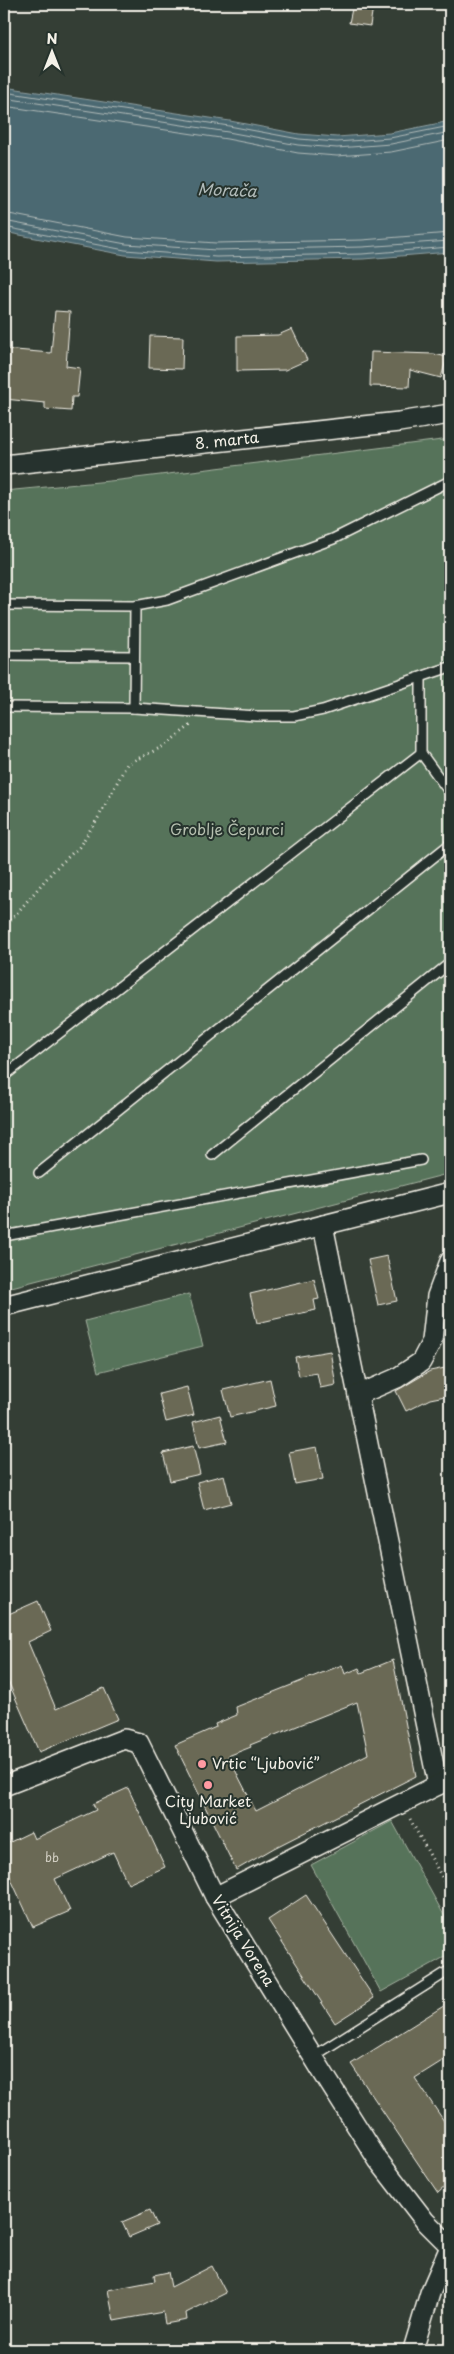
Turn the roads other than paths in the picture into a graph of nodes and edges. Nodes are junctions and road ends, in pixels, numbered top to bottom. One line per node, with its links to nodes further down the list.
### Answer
1 (450, 414): 2 (street, 8. marta)
2 (4, 465)
3 (450, 482): 5 (lane)
4 (4, 605): 5 (lane)
5 (135, 606): 7 (lane)
6 (4, 655): 7 (lane)
7 (134, 656): 11 (lane)
8 (450, 667): 9 (lane)
9 (422, 678): 11 (lane); 12 (lane)
10 (4, 707): 11 (lane)
11 (134, 708)
12 (421, 753): 13 (lane); 16 (lane)
13 (450, 793)
14 (450, 844): 19 (lane)
15 (450, 963): 17 (lane)
16 (4, 1076)
17 (212, 1155)
18 (421, 1160): 22 (lane)
19 (39, 1173)
20 (450, 1193): 21 (street)
21 (323, 1224): 24 (street); 25 (street)
22 (4, 1236)
23 (450, 1261): 25 (street)
24 (4, 1306)
25 (358, 1395): 26 (street)
26 (444, 1782): 28 (street)
27 (4, 1786): 28 (street, Vitnija Vorena)
28 (215, 1897): 30 (street, Vitnija Vorena)
29 (450, 1970): 30 (lane)
30 (314, 2056): 31 (street, Vitnija Vorena)
31 (450, 2247): 32 (street)
32 (413, 2350)

